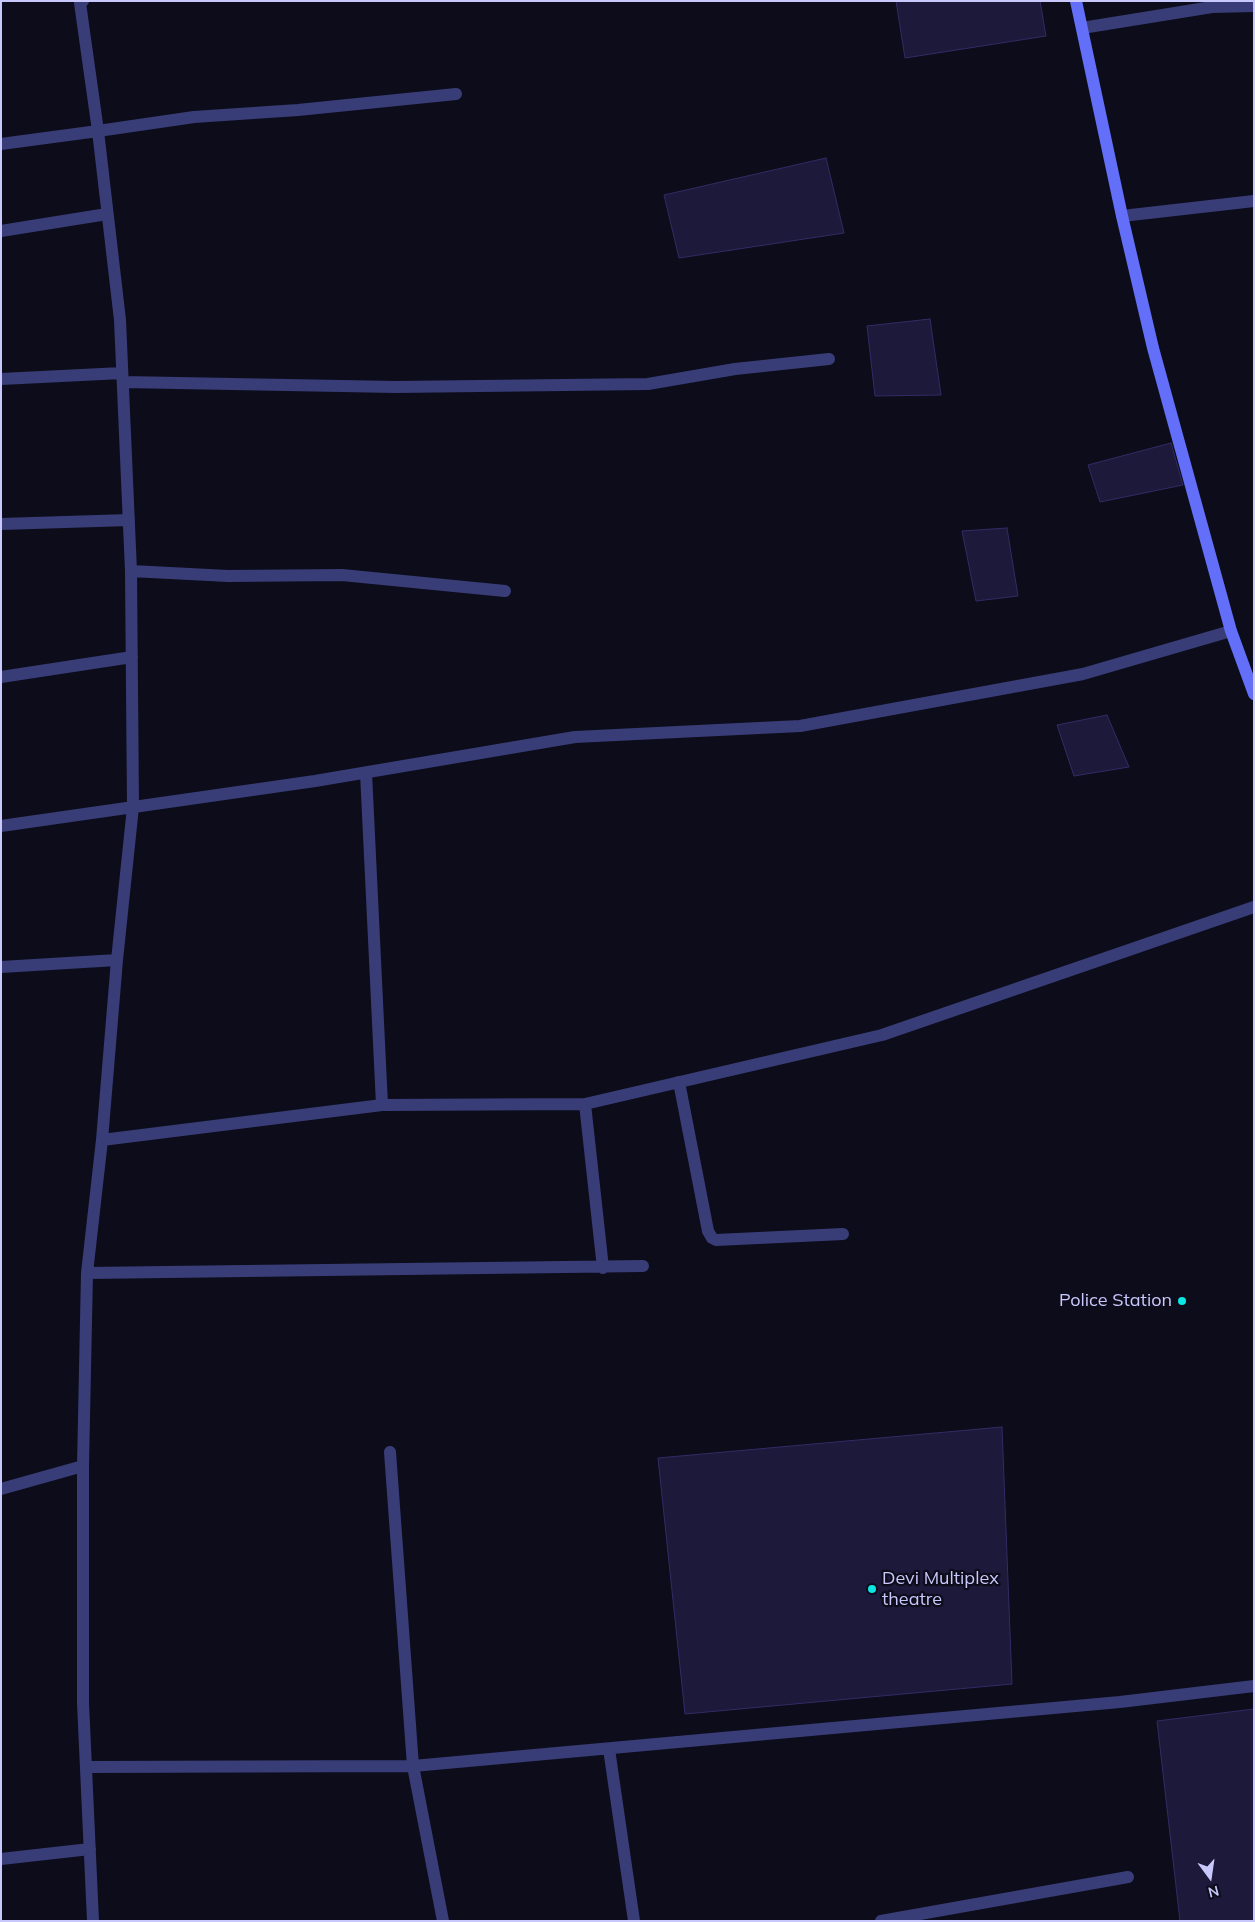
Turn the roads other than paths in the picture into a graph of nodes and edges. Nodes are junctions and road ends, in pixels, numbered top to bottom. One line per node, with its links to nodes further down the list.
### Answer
1 (1076, 1): 4 (main road)
2 (81, 2): 6 (street)
3 (1254, 6): 4 (street)
4 (1082, 28): 10 (main road)
5 (456, 94): 6 (street)
6 (98, 132): 7 (street); 9 (street)
7 (1, 144)
8 (1254, 201): 10 (street)
9 (108, 214): 11 (street); 13 (street)
10 (1122, 216): 19 (main road)
11 (1, 231)
12 (829, 359): 13 (street)
13 (123, 377): 14 (street); 15 (street)
14 (1, 379)
15 (129, 520): 16 (street); 17 (street)
16 (1, 524)
17 (131, 571): 18 (street); 20 (street)
18 (505, 591)
19 (1231, 631): 22 (main road); 23 (street)
20 (132, 657): 21 (street); 24 (street)
21 (1, 677)
22 (1254, 694)
23 (366, 773): 24 (street); 31 (street)
24 (133, 807): 25 (street); 27 (street)
25 (1, 826)
26 (1254, 907): 29 (street)
27 (117, 960): 28 (street); 32 (street)
28 (1, 966)
29 (679, 1082): 30 (street); 33 (street)
30 (585, 1104): 31 (street); 35 (street)
31 (382, 1105): 32 (street)
32 (102, 1140): 36 (street)
33 (843, 1234)
34 (642, 1266): 35 (street)
35 (603, 1268): 36 (street)
36 (87, 1273): 38 (street)
37 (390, 1452): 42 (street)
38 (83, 1466): 39 (street); 43 (street)
39 (1, 1489)
40 (1254, 1686): 41 (street)
41 (609, 1749): 42 (street); 49 (street)
42 (413, 1766): 43 (street); 48 (street)
43 (86, 1767): 44 (street)
44 (90, 1849): 45 (street); 47 (street)
45 (1, 1859)
46 (1128, 1877): 50 (street)
47 (93, 1921)
48 (443, 1921)
49 (634, 1921)
50 (881, 1921)

